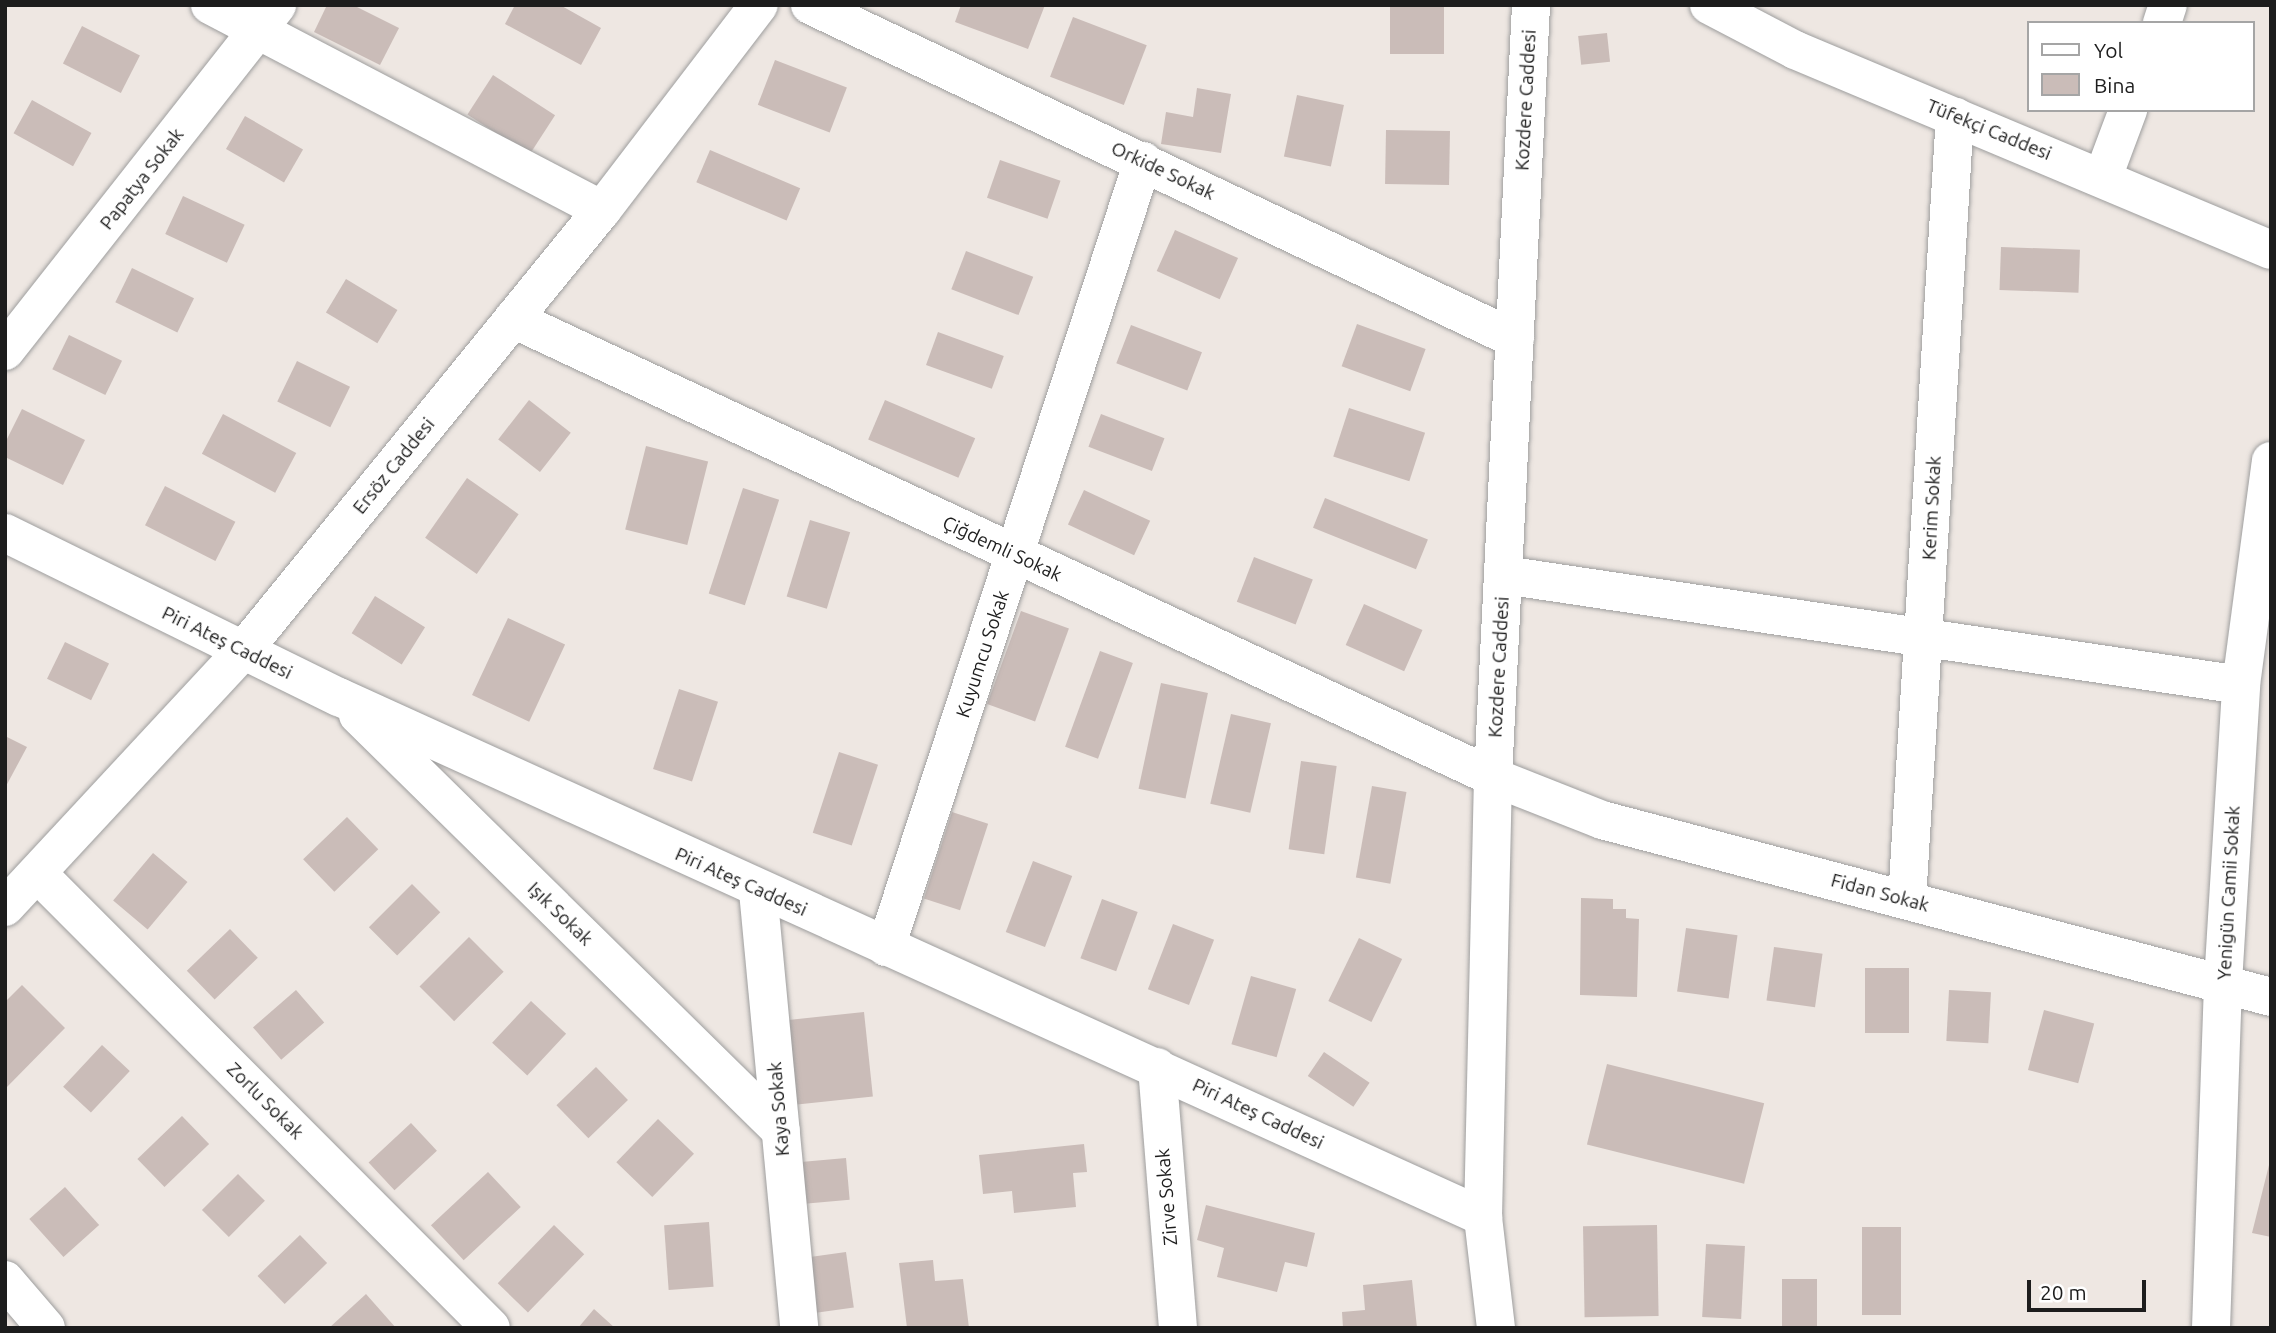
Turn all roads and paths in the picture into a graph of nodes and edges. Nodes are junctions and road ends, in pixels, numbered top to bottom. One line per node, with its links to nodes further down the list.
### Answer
1 (210, 5): 6 (street)
2 (759, 5): 11 (street, Ersöz Caddesi)
3 (810, 5): 9 (street, Orkide Sokak)
4 (1531, 5): 14 (street, Kozdere Caddesi)
5 (1709, 5): 8 (street, Tüfekçi Caddesi)
6 (268, 18): 11 (street); 15 (street, Papatya Sokak)
7 (2127, 112): 10 (street)
8 (1955, 116): 10 (street, Tüfekçi Caddesi); 20 (street, Kerim Sokak)
9 (1143, 161): 14 (street, Orkide Sokak); 18 (street, Kuyumcu Sokak)
10 (2103, 177): 12 (street, Tüfekçi Caddesi)
11 (602, 210): 13 (street, Ersöz Caddesi)
12 (2271, 250)
13 (513, 320): 18 (street, Çiğdemli Sokak); 21 (street, Ersöz Caddesi)
14 (1515, 339): 19 (street, Kozdere Caddesi)
15 (5, 351)
16 (2271, 460): 22 (street, Yenigün Camii Sokak)
17 (5, 533): 21 (street, Piri Ateş Caddesi)
18 (1015, 555): 24 (street, Çiğdemli Sokak); 29 (street, Kuyumcu Sokak)
19 (1504, 575): 20 (street); 24 (street, Kozdere Caddesi)
20 (1924, 639): 22 (street); 27 (street, Kerim Sokak)
21 (242, 652): 23 (street, Piri Ateş Caddesi); 25 (street, Ersöz Caddesi)
22 (2242, 685): 30 (street, Yenigün Camii Sokak)
23 (339, 697): 26 (street, Piri Ateş Caddesi); 33 (street, Işık Sokak)
24 (1493, 777): 27 (street, Fidan Sokak); 34 (street, Kozdere Caddesi)
25 (38, 874): 28 (street, Ersöz Caddesi); 37 (street, Zorlu Sokak)
26 (758, 891): 29 (street, Piri Ateş Caddesi); 33 (street, Kaya Sokak)
27 (1906, 900): 30 (street, Fidan Sokak)
28 (5, 907)
29 (886, 947): 32 (street, Piri Ateş Caddesi)
30 (2223, 983): 31 (street, Fidan Sokak); 41 (street, Yenigün Camii Sokak)
31 (2271, 997)
32 (1157, 1066): 34 (street, Piri Ateş Caddesi); 39 (street, Zirve Sokak)
33 (780, 1131): 38 (street, Kaya Sokak)
34 (1483, 1217): 40 (street, Kozdere Caddesi)
35 (5, 1280): 36 (street)
36 (46, 1328)
37 (491, 1328)
38 (799, 1328)
39 (1178, 1328)
40 (1496, 1328)
41 (2211, 1328)

